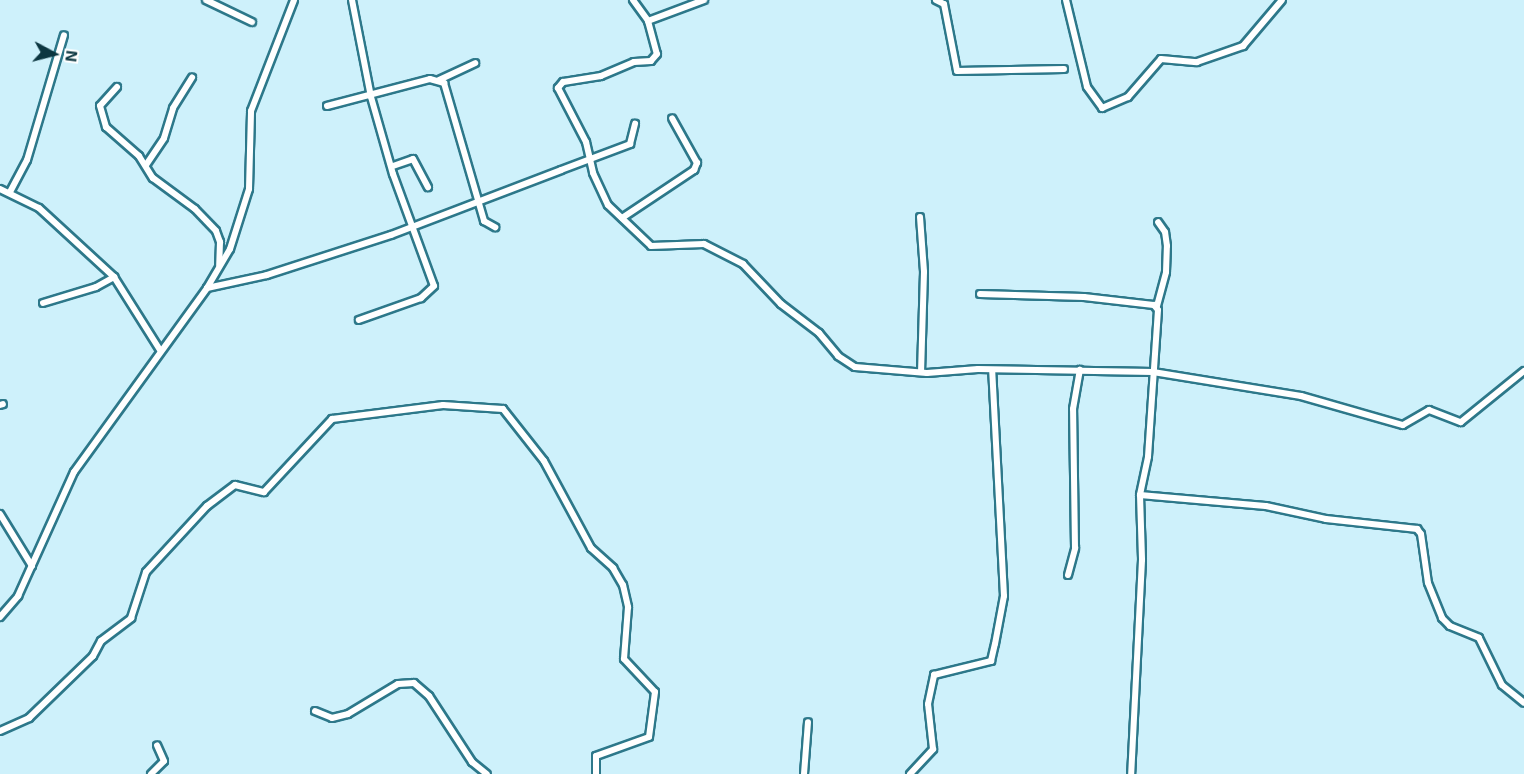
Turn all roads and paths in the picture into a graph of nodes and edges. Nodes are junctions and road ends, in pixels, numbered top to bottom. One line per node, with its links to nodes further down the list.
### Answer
1 (206, 0): 10 (street)
2 (294, 0): 33 (street)
3 (352, 0): 17 (street)
4 (633, 0): 9 (street)
5 (704, 0): 9 (street)
6 (936, 0): 13 (street)
7 (1066, 0): 8 (street)
8 (1282, 0)
9 (648, 21): 21 (street)
10 (252, 22)
11 (64, 35): 26 (street)
12 (475, 63): 15 (street)
13 (1064, 69)
14 (192, 76): 22 (street)
15 (439, 80): 17 (street); 27 (street)
16 (117, 87): 22 (street)
17 (370, 97): 18 (street); 23 (street)
18 (327, 106)
19 (672, 118): 29 (street)
20 (635, 124): 21 (street)
21 (589, 159): 27 (street); 29 (street)
22 (146, 165): 33 (street)
23 (393, 166): 24 (street); 31 (street)
24 (428, 187)
25 (0, 189): 26 (street)
26 (10, 192): 34 (street)
27 (480, 200): 31 (street); 32 (street)
28 (920, 217): 43 (street)
29 (622, 218): 43 (street)
30 (1158, 222): 38 (street)
31 (415, 225): 35 (street); 39 (street)
32 (495, 227)
33 (219, 268): 35 (street)
34 (114, 277): 37 (street); 40 (street)
35 (207, 288): 40 (street)
36 (980, 294): 38 (street)
37 (43, 303)
38 (1157, 306): 44 (street)
39 (358, 320)
40 (160, 350): 48 (street)
41 (992, 370): 42 (street); 43 (street); 60 (street)
42 (1080, 370): 44 (street); 49 (street)
43 (921, 372)
44 (1152, 372): 45 (street); 46 (street)
45 (1523, 373)
46 (1140, 495): 51 (street); 61 (street)
47 (0, 514): 48 (street)
48 (32, 566): 50 (street)
49 (1068, 575)
50 (0, 616)
51 (1524, 703)
52 (315, 711): 57 (street)
53 (808, 722): 59 (street)
54 (0, 731): 58 (street)
55 (157, 746): 56 (street)
56 (151, 774)
57 (487, 774)
58 (597, 774)
59 (804, 774)
60 (910, 774)
61 (1131, 774)

